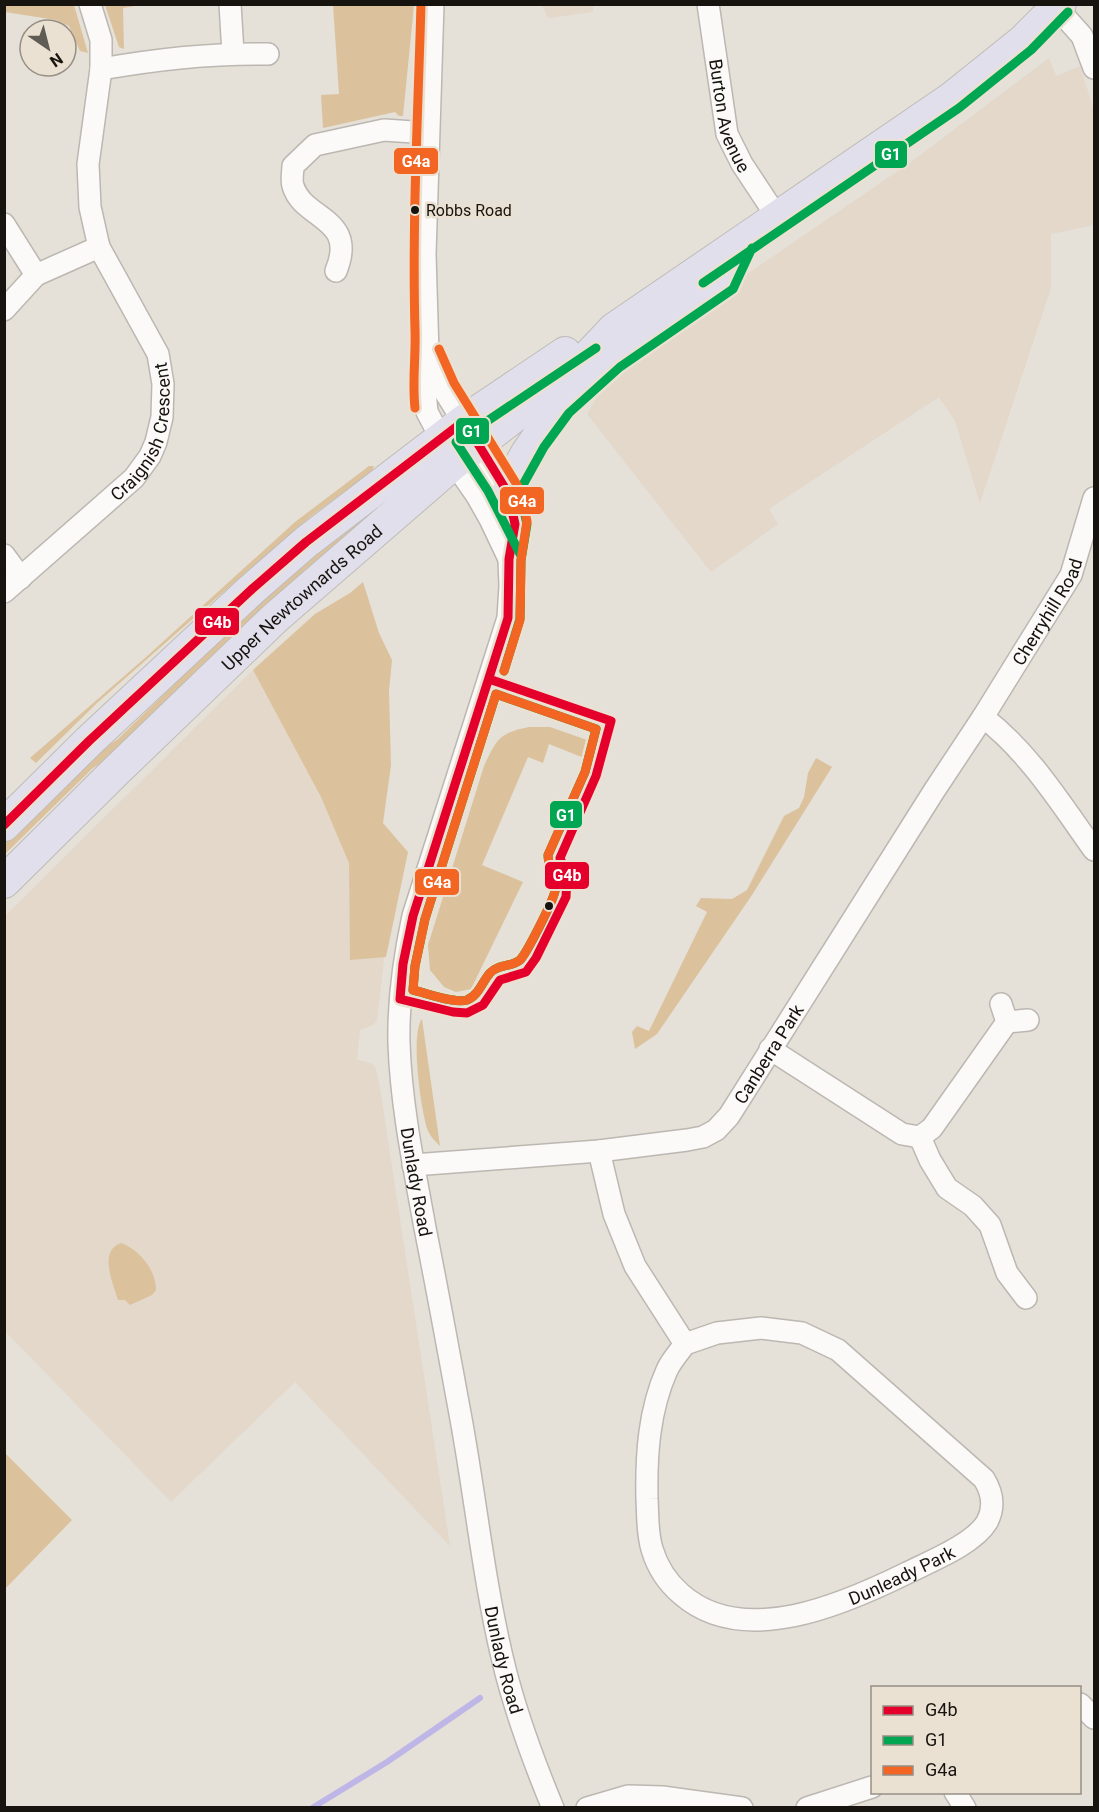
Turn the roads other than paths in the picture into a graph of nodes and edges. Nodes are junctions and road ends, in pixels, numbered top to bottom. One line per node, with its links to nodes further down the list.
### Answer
1 (90, 4): 9 (street, Craignish Crescent)
2 (230, 4): 6 (street)
3 (433, 4): 10 (street)
4 (708, 4): 11 (street, Burton Avenue)
5 (1059, 6): 8 (street); 11 (highway, Upper Newtownards Road)
6 (233, 53): 7 (street); 9 (street)
7 (268, 54)
8 (1095, 68)
9 (101, 69): 14 (street, Craignish Crescent)
10 (428, 133): 15 (street); 18 (street)
11 (777, 217): 13 (highway, Upper Newtownards Road)
12 (4, 224): 16 (street)
13 (741, 243): 19 (highway, Upper Newtownards Road); 20 (highway)
14 (99, 247): 16 (street); 24 (street, Craignish Crescent)
15 (336, 271)
16 (36, 275): 17 (street)
17 (4, 310)
18 (428, 354): 19 (street); 19 (street)
19 (459, 442): 20 (street, Dunlady Road); 23 (street, Dunlady Road); 27 (highway, Upper Newtownards Road); 29 (highway, Upper Newtownards Road)
20 (508, 493): 23 (street, Dunlady Road)
21 (1095, 498): 26 (street, Cherryhill Road)
22 (4, 555): 24 (street)
23 (509, 559): 34 (street, Dunlady Road)
24 (21, 578): 25 (street, Craignish Crescent)
25 (4, 592)
26 (983, 717): 28 (street); 31 (street, Canberra Park)
27 (4, 825)
28 (1095, 850)
29 (4, 882)
30 (1012, 1015): 32 (street)
31 (770, 1049): 32 (street); 33 (street, Canberra Park)
32 (920, 1137): 35 (street)
33 (598, 1151): 34 (street, Canberra Park); 36 (street)
34 (413, 1165): 41 (street, Dunlady Road)
35 (1026, 1298)
36 (685, 1344): 36 (street, Dunleady Park)
37 (1081, 1705): 38 (street)
38 (1095, 1718)
39 (871, 1788): 44 (street)
40 (956, 1794): 45 (street)
41 (553, 1808)
42 (586, 1808): 43 (street)
43 (742, 1808)
44 (807, 1808)
45 (965, 1808)

